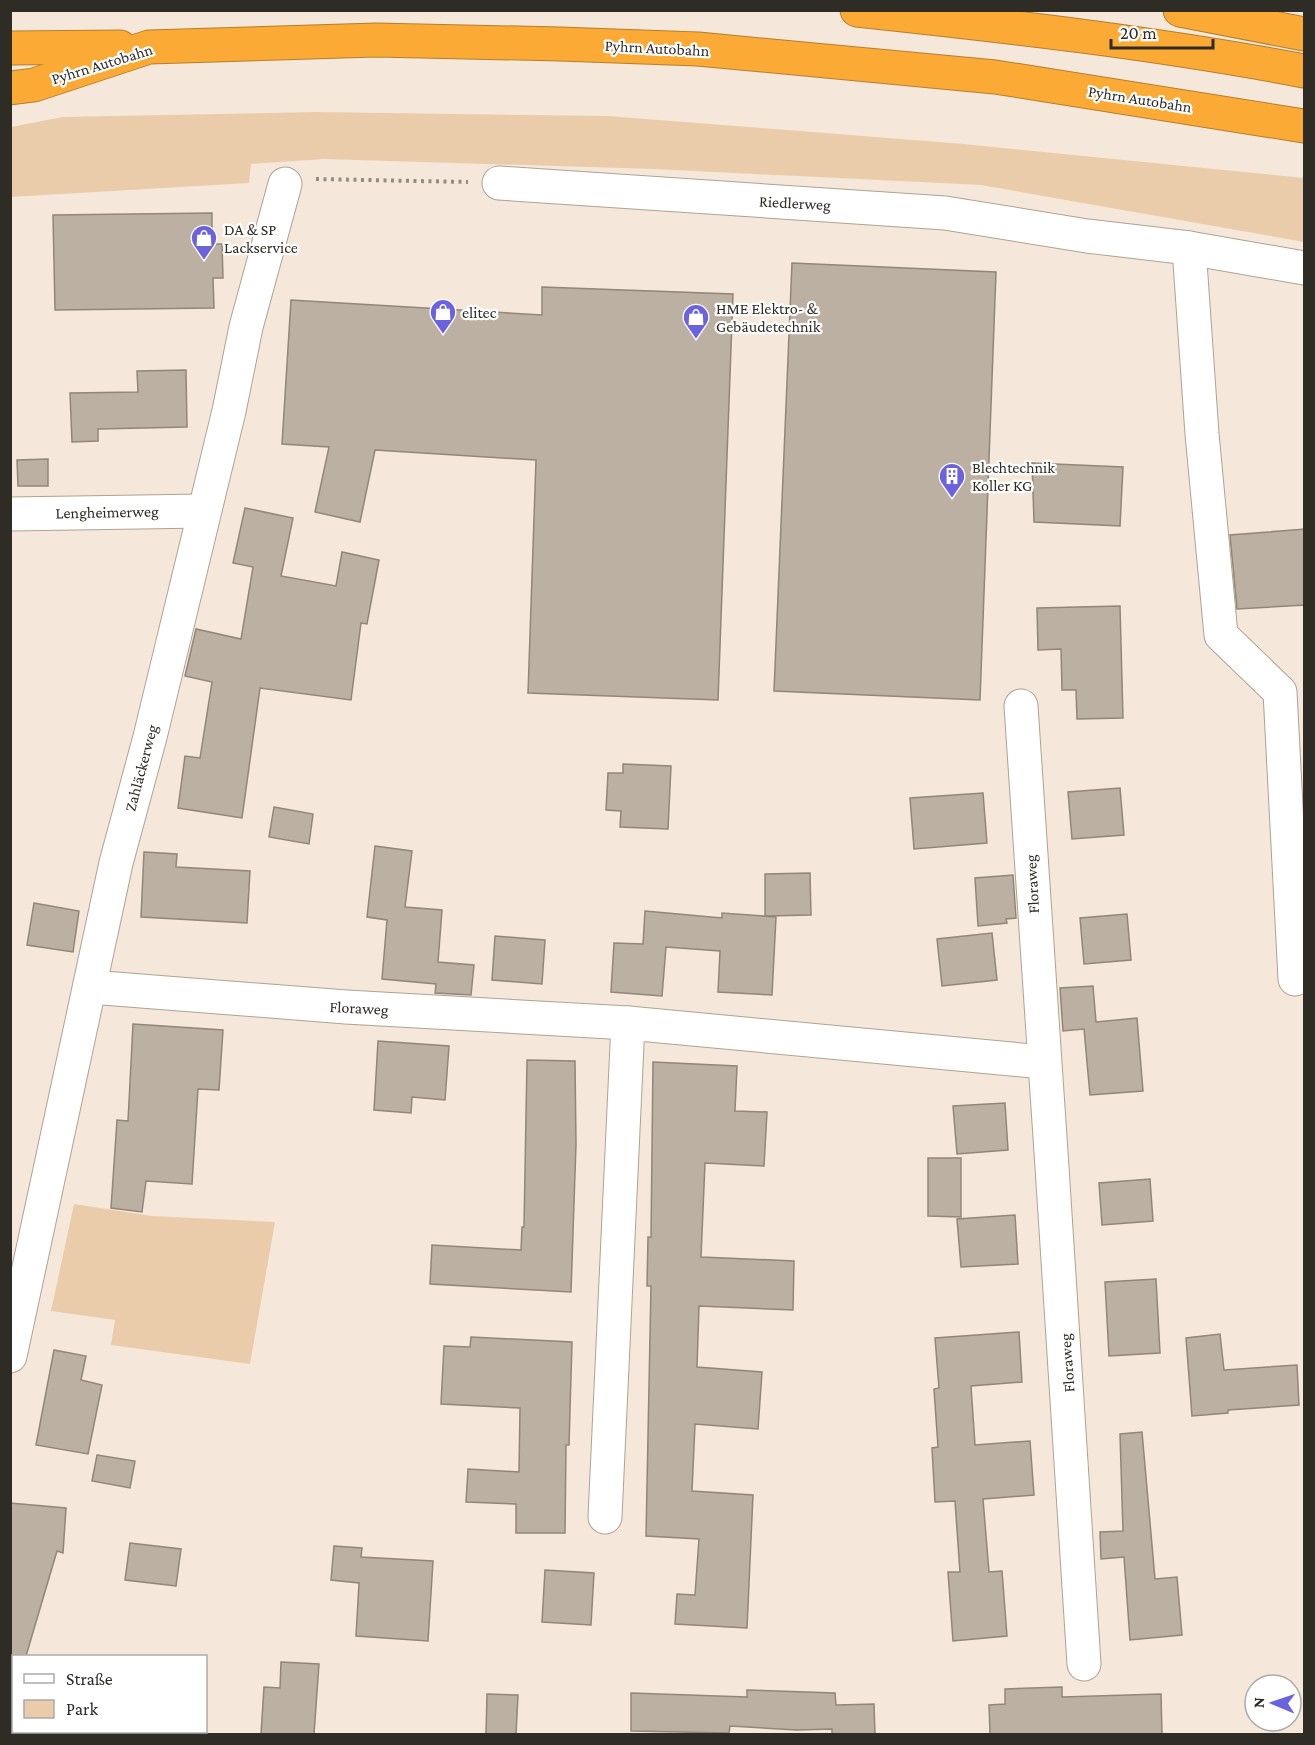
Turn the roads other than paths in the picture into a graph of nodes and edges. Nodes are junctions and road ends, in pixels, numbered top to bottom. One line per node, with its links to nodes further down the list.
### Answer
1 (857, 10): 6 (highway)
2 (1180, 10): 3 (highway)
3 (1305, 34)
4 (149, 47): 5 (highway); 7 (highway, Pyhrn Autobahn); 8 (highway, Pyhrn Autobahn)
5 (10, 48)
6 (1305, 72)
7 (10, 88)
8 (1305, 126)
9 (499, 183): 11 (street, Riedlerweg)
10 (285, 184): 13 (street, Zahläckerweg)
11 (1189, 249): 12 (street, Riedlerweg); 16 (street)
12 (1305, 268)
13 (204, 511): 14 (street, Lengheimerweg); 17 (street, Zahläckerweg)
14 (10, 514)
15 (1021, 706): 19 (street, Floraweg)
16 (1295, 980)
17 (90, 987): 18 (street, Floraweg); 20 (street, Zahläckerweg)
18 (628, 1023): 19 (street, Floraweg); 21 (street)
19 (1043, 1062): 22 (street, Floraweg)
20 (10, 1356)
21 (605, 1517)
22 (1084, 1664)

